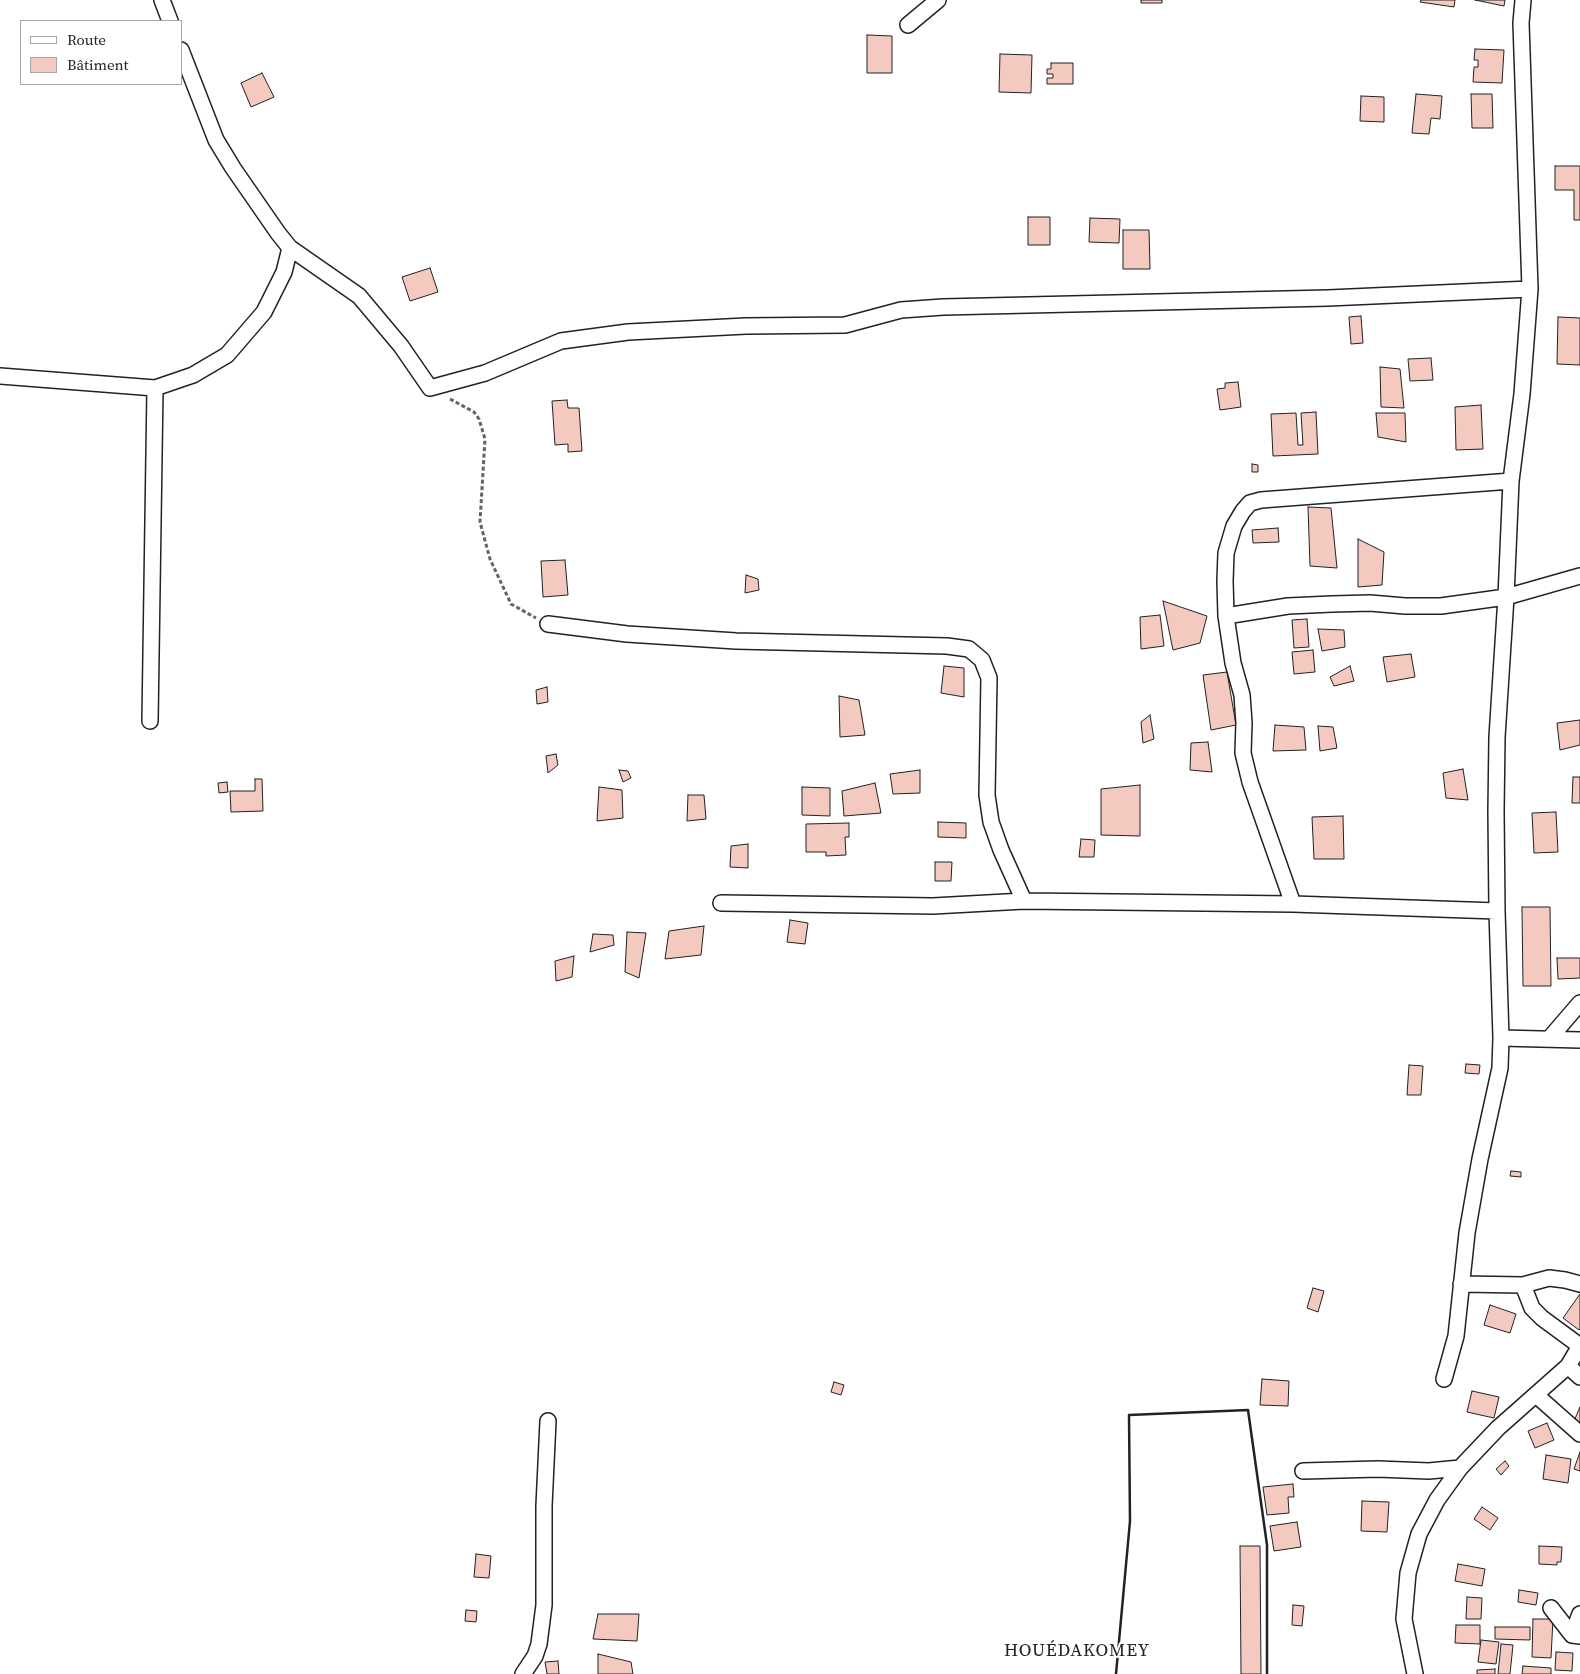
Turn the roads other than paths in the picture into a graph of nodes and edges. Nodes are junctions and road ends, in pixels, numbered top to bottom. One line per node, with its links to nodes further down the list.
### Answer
1 (162, 0): 4 (street)
2 (938, 0): 5 (street)
3 (1523, 0): 8 (street)
4 (170, 20)
5 (908, 25)
6 (182, 53): 7 (street)
7 (290, 248): 8 (street); 10 (street)
8 (1530, 289): 11 (street)
9 (0, 376): 10 (street)
10 (154, 388): 16 (street)
11 (1511, 481): 13 (street); 14 (street)
12 (1580, 576): 13 (street)
13 (1506, 597): 14 (street); 20 (street)
14 (1226, 616): 19 (street)
15 (548, 624): 17 (street)
16 (150, 722)
17 (1024, 901): 18 (street); 19 (street)
18 (721, 903)
19 (1294, 904): 20 (street)
20 (1497, 911): 22 (street)
21 (1580, 1002): 23 (street)
22 (1501, 1038): 23 (street); 25 (street)
23 (1549, 1039): 24 (street)
24 (1580, 1040)
25 (1461, 1284): 27 (street); 31 (street)
26 (1580, 1284): 27 (street)
27 (1523, 1285): 28 (street)
28 (1580, 1346): 29 (street)
29 (1568, 1366): 30 (street); 32 (street)
30 (1580, 1377)
31 (1444, 1379)
32 (1536, 1395): 34 (street); 35 (street)
33 (548, 1421): 40 (street)
34 (1580, 1434)
35 (1460, 1468): 36 (street); 41 (street)
36 (1303, 1471)
37 (1551, 1608): 39 (street)
38 (1580, 1614): 39 (street)
39 (1576, 1635)
40 (523, 1674)
41 (1415, 1674)

